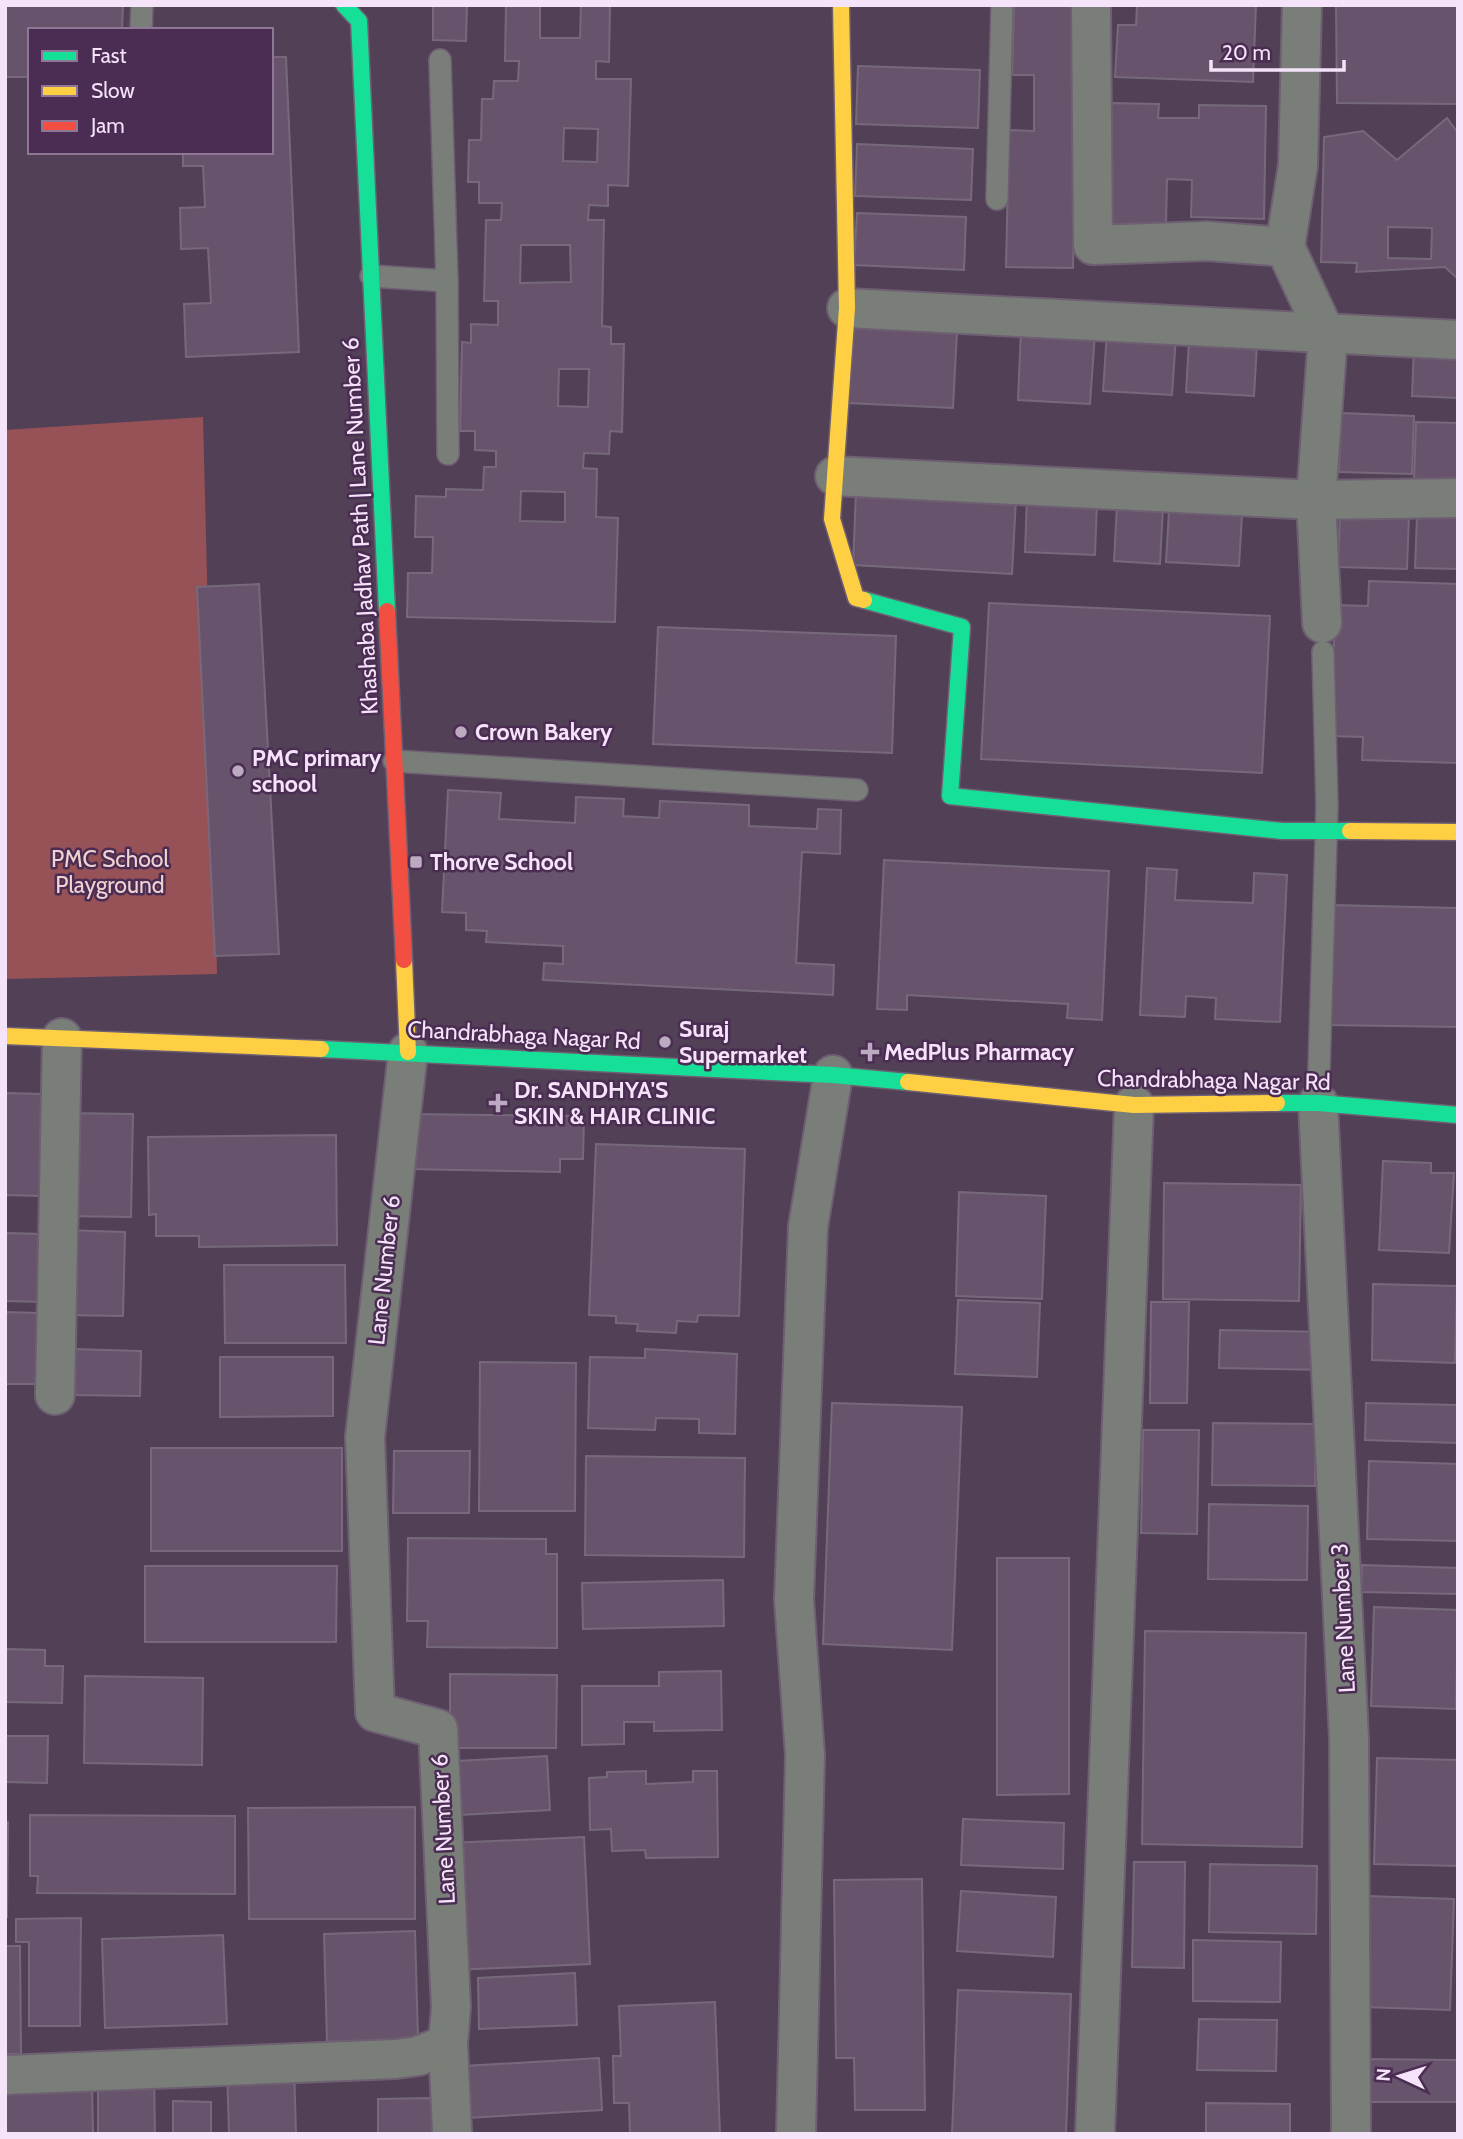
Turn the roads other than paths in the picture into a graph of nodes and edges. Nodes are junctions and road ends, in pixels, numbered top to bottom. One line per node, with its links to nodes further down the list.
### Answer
1 (142, 5): 7 (lane)
2 (344, 5): 11 (street, Khashaba Jadhav Path | Lane Number 6)
3 (841, 5): 13 (street)
4 (1002, 5): 9 (lane)
5 (1091, 5): 10 (street)
6 (1302, 5): 10 (street)
7 (141, 28)
8 (440, 60): 12 (lane)
9 (997, 199)
10 (1285, 247): 14 (street)
11 (371, 276): 12 (lane); 21 (street, Khashaba Jadhav Path | Lane Number 6)
12 (447, 281): 16 (lane)
13 (847, 308): 14 (street); 17 (street)
14 (1325, 333): 15 (street); 19 (street)
15 (1458, 340)
16 (448, 454)
17 (835, 476): 19 (street); 24 (street)
18 (1458, 498): 19 (street)
19 (1316, 500): 20 (street)
20 (1322, 638): 24 (lane)
21 (394, 761): 22 (lane); 27 (street, Khashaba Jadhav Path | Lane Number 6)
22 (857, 789)
23 (1458, 832): 24 (street)
24 (1325, 833): 29 (lane)
25 (5, 1036): 26 (street, Chandrabhaga Nagar Rd)
26 (62, 1038): 27 (street, Chandrabhaga Nagar Rd); 32 (street)
27 (408, 1052): 28 (street, Chandrabhaga Nagar Rd); 33 (street, Lane Number 6)
28 (833, 1075): 30 (street, Chandrabhaga Nagar Rd); 36 (street)
29 (1318, 1103): 30 (street, Chandrabhaga Nagar Rd); 31 (street, Chandrabhaga Nagar Rd); 38 (street, Lane Number 3)
30 (1134, 1105): 37 (street)
31 (1458, 1115)
32 (55, 1395)
33 (448, 2044): 34 (street); 35 (street)
34 (5, 2075)
35 (452, 2130)
36 (796, 2134)
37 (1095, 2134)
38 (1351, 2134)

